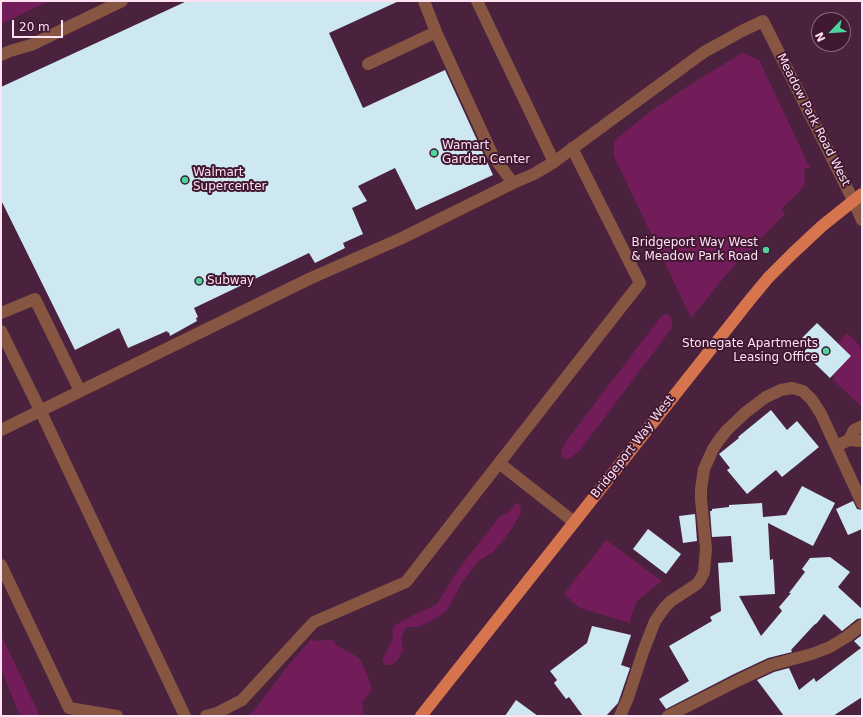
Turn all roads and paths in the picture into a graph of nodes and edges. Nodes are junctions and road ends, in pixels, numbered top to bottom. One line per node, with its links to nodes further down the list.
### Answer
1 (122, 1): 5 (street)
2 (424, 1): 4 (street)
3 (477, 1): 8 (street)
4 (436, 32): 6 (street); 9 (street)
5 (1, 55)
6 (368, 64)
7 (572, 148): 8 (street); 10 (street, Meadow Park Road West); 21 (street)
8 (554, 162): 9 (street)
9 (513, 183): 14 (street)
10 (858, 197): 11 (street, Meadow Park Road West); 23 (main road, Bridgeport Way West)
11 (862, 220)
12 (1, 313): 14 (street)
13 (1, 331): 15 (street)
14 (80, 391): 15 (street)
15 (40, 410): 17 (street); 27 (street)
16 (862, 426): 18 (street)
17 (1, 430)
18 (849, 440): 19 (street); 20 (street)
19 (862, 440)
20 (836, 446): 22 (street); 30 (street)
21 (498, 462): 23 (street); 28 (street)
22 (862, 503)
23 (574, 522): 29 (main road, Bridgeport Way West)
24 (1, 565): 26 (street)
25 (862, 625): 31 (street)
26 (117, 716)
27 (185, 716)
28 (206, 716)
29 (421, 716)
30 (620, 716)
31 (668, 716)

